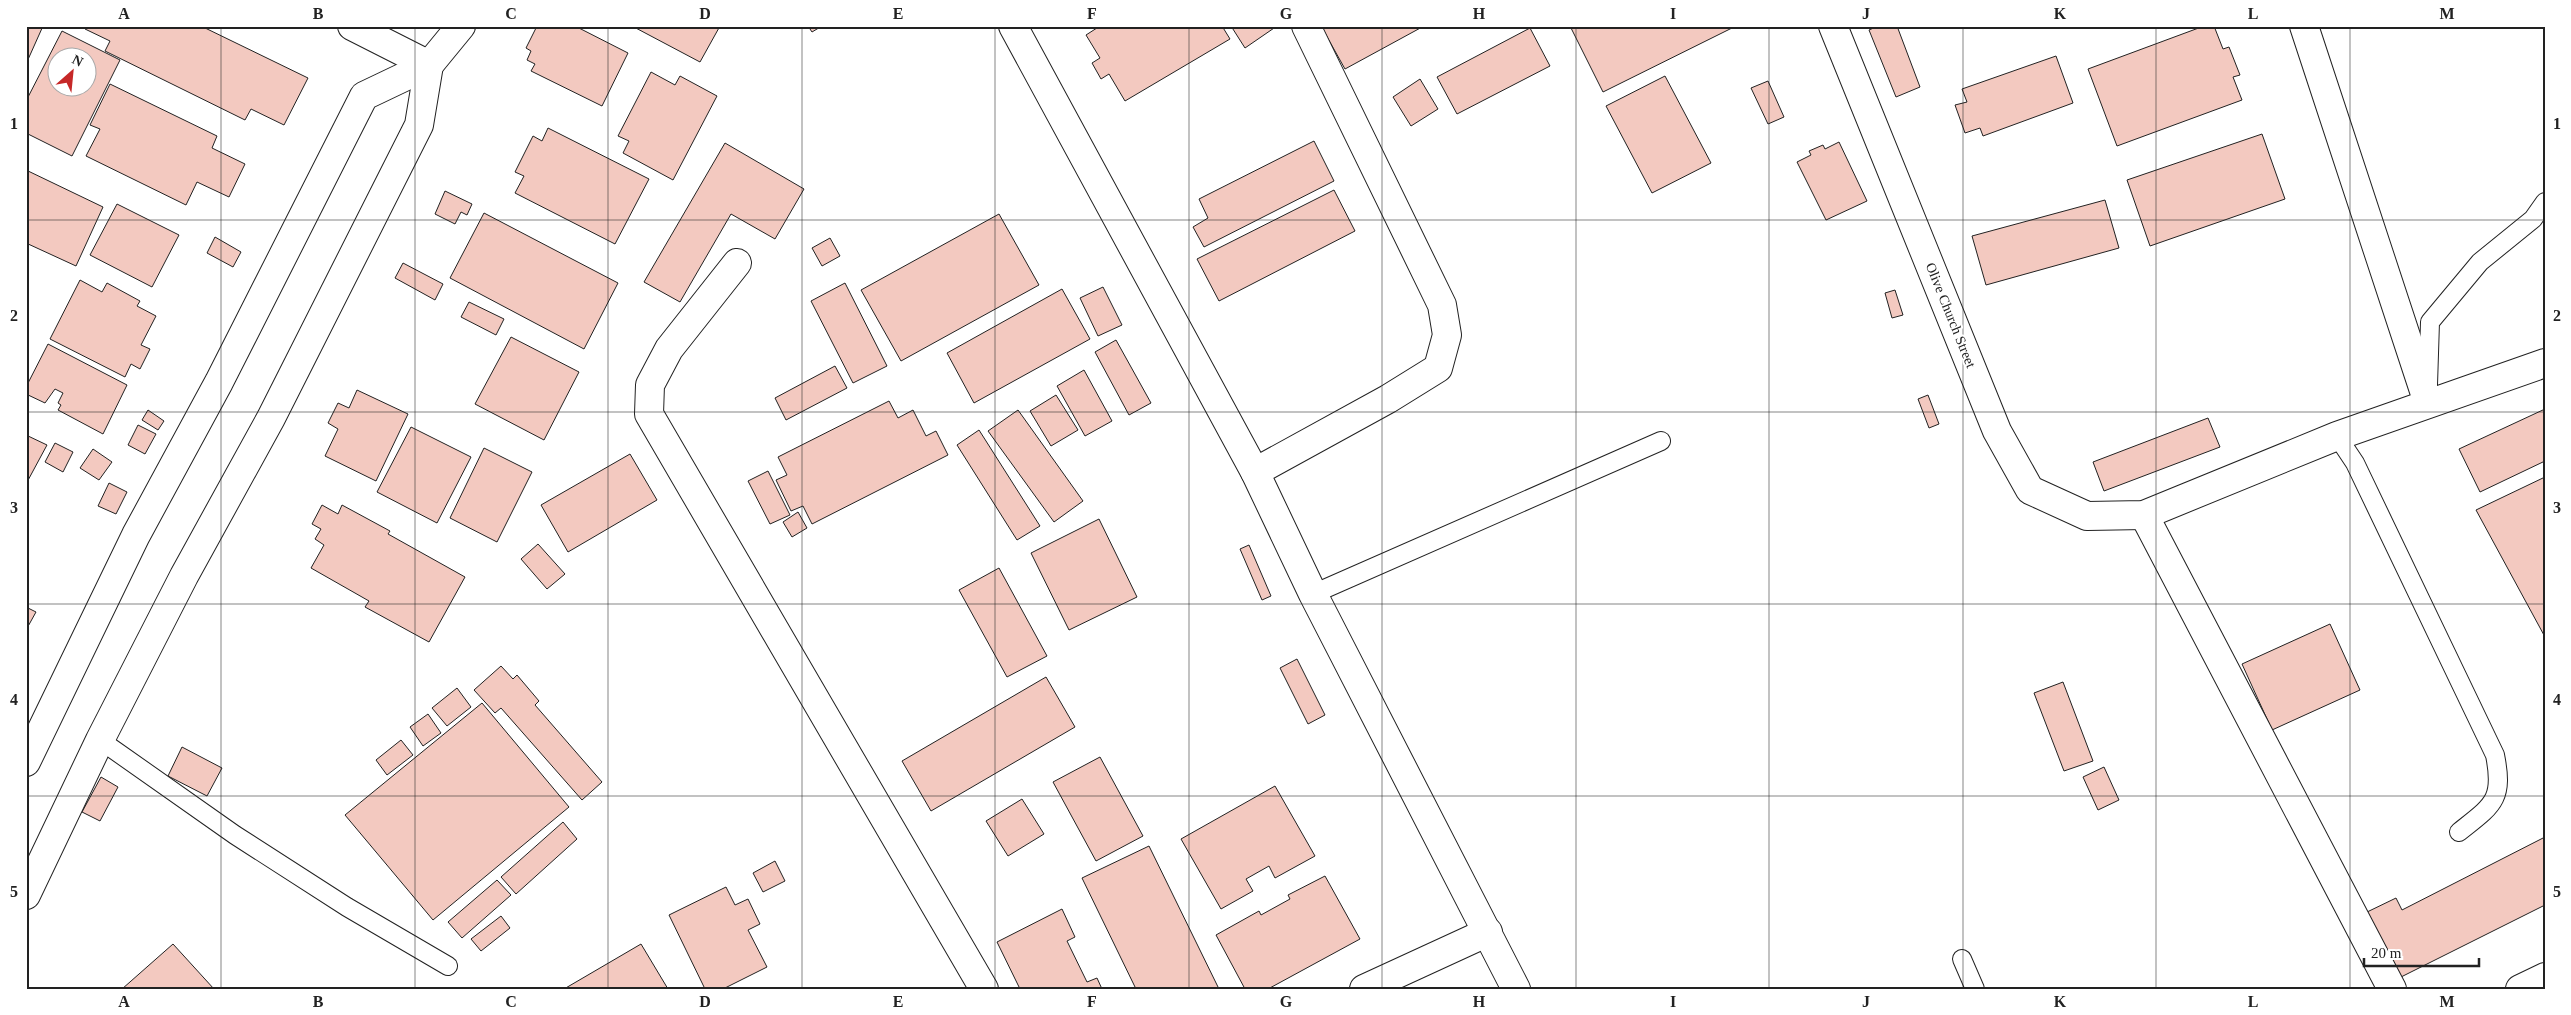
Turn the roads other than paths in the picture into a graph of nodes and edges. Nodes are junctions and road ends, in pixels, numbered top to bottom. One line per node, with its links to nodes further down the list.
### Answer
1 (352, 26): 7 (street)
2 (461, 26): 7 (street)
3 (1013, 26): 14 (street)
4 (1306, 26): 14 (street)
5 (1833, 26): 15 (street, Olive Church Street)
6 (2304, 26): 11 (street)
7 (429, 65): 17 (street); 18 (street)
8 (2545, 202): 11 (lane)
9 (737, 263): 25 (street)
10 (2545, 362): 11 (street)
11 (2428, 403): 12 (street)
12 (2337, 436): 15 (street); 19 (lane)
13 (1661, 441): 16 (lane)
14 (1255, 472): 16 (street)
15 (2144, 515): 29 (street)
16 (1313, 594): 21 (street)
17 (100, 740): 20 (street); 23 (lane)
18 (26, 762)
19 (2459, 832)
20 (26, 895)
21 (1488, 932): 26 (street); 27 (street)
22 (1962, 959): 28 (lane)
23 (448, 966)
24 (2545, 977): 30 (street)
25 (984, 989)
26 (1364, 989)
27 (1516, 989)
28 (1975, 989)
29 (2392, 989)
30 (2520, 989)

